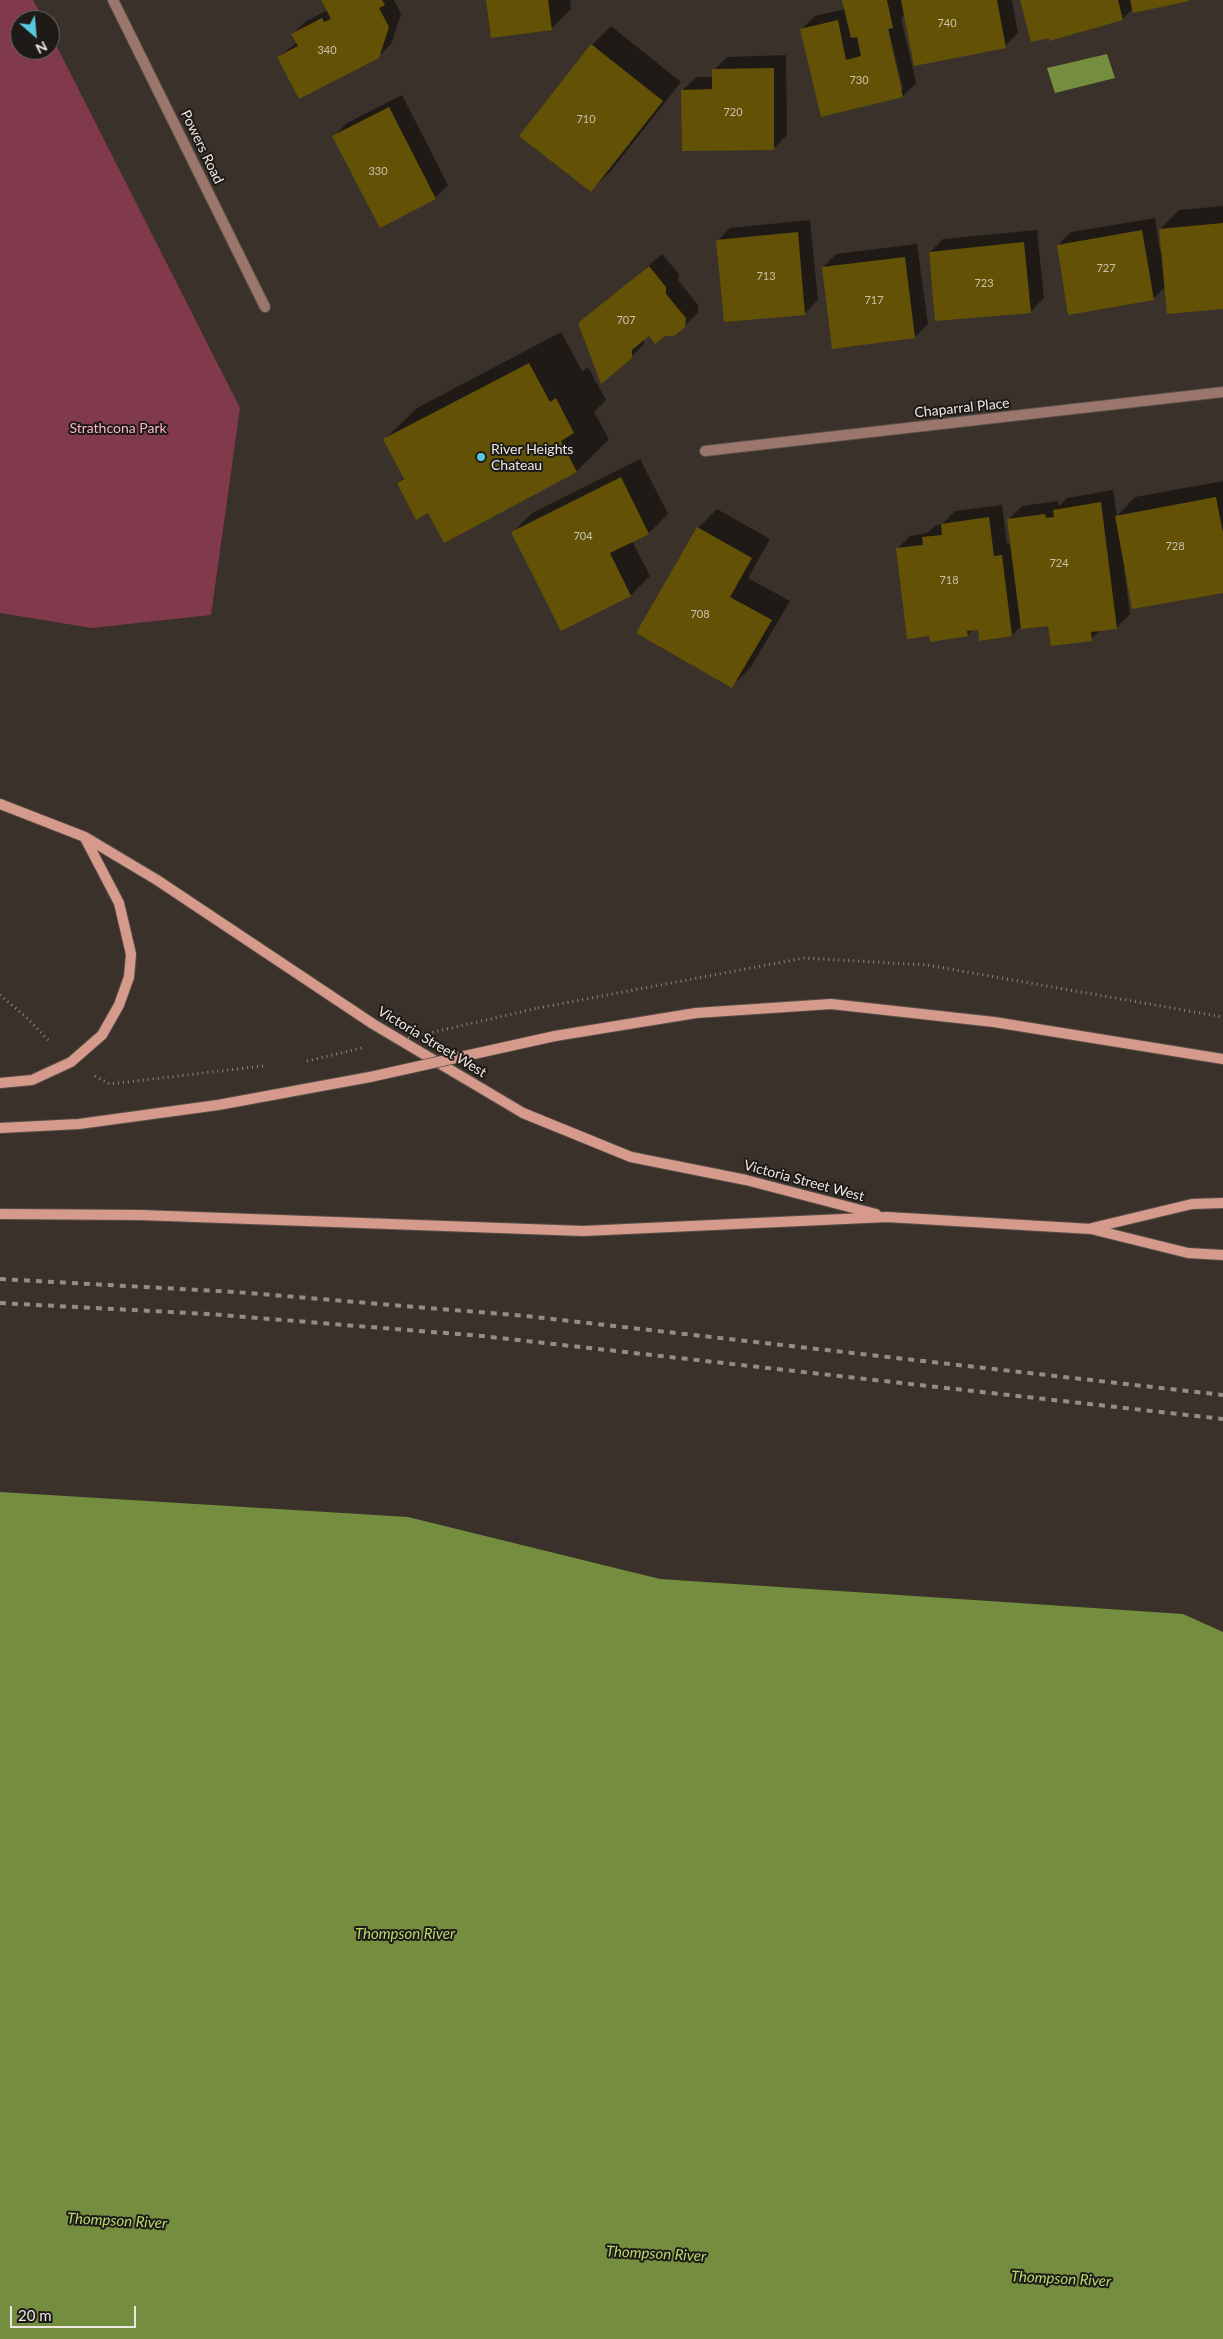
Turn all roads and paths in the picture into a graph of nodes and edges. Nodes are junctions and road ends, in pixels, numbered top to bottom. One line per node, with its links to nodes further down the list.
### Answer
1 (113, 0): 2 (street, Powers Road)
2 (265, 307)
3 (1223, 392): 4 (street, Chaparral Place)
4 (705, 451)
5 (0, 804): 6 (main road, Victoria Street West)
6 (85, 837): 13 (main road); 18 (main road, Victoria Street West)
7 (538, 1008): 8 (path, bridge)
8 (403, 1039)
9 (365, 1048): 11 (path, bridge)
10 (1223, 1059): 15 (main road, bridge)
11 (297, 1062)
12 (268, 1066): 14 (path)
13 (0, 1083)
14 (110, 1084)
15 (0, 1128)
16 (1223, 1203): 19 (main road, Victoria Street West)
17 (0, 1214): 18 (main road, Victoria Street West)
18 (887, 1217): 19 (main road, Victoria Street West)
19 (1091, 1229): 20 (main road, Victoria Street West)
20 (1223, 1255)

